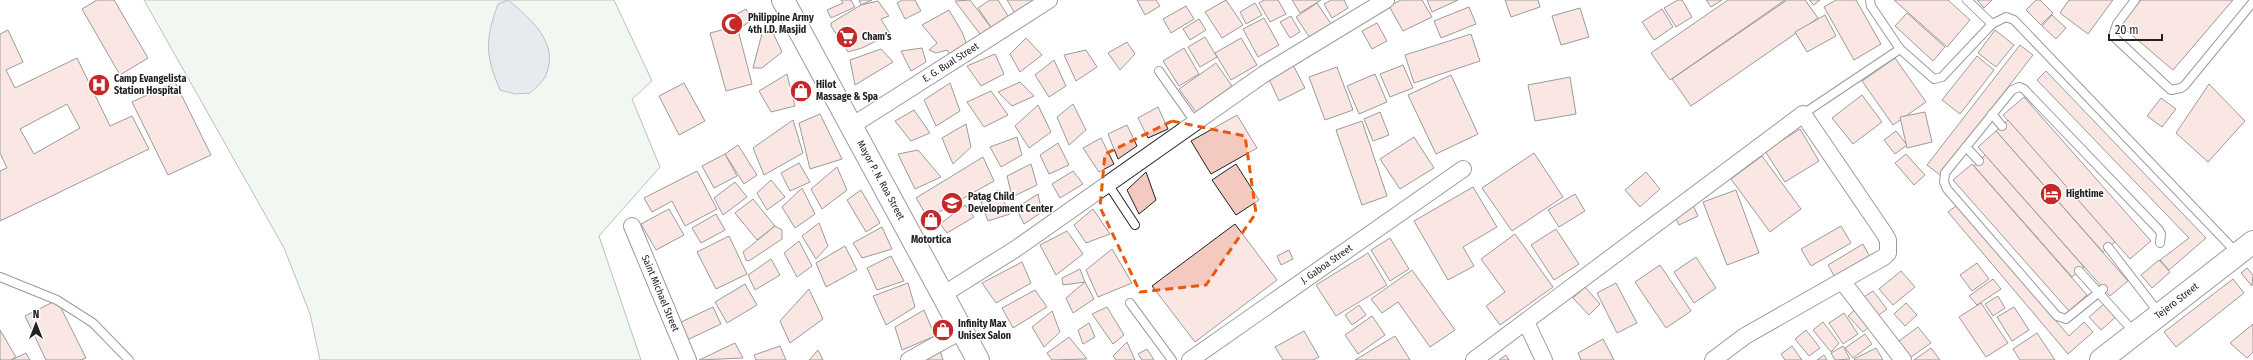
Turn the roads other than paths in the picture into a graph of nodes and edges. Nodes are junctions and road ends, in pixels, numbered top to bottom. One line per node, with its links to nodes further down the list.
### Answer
1 (783, 0): 14 (main road, Mayor P. N. Roa Street)
2 (1049, 0): 14 (street, E. G. Bual Street)
3 (1386, 0): 13 (street)
4 (1870, 0): 9 (lane)
5 (1967, 0): 8 (lane)
6 (2135, 0): 7 (lane)
7 (2253, 2)
8 (1992, 24): 9 (lane); 24 (lane)
9 (1900, 49): 11 (lane)
10 (1159, 71): 13 (lane)
11 (1803, 114): 27 (street); 32 (street)
12 (1992, 114): 15 (lane); 16 (lane); 22 (lane)
13 (1195, 122): 19 (street)
14 (853, 125): 29 (main road, Mayor P. N. Roa Street)
15 (2002, 126)
16 (1966, 147): 17 (lane); 28 (lane)
17 (1979, 161)
18 (1463, 169): 40 (street, J. Gaboa Street)
19 (1108, 184): 20 (lane); 29 (street)
20 (1135, 225)
21 (632, 226): 36 (street, Saint Michael Street)
22 (2160, 243)
23 (2108, 247): 31 (lane)
24 (2246, 248): 31 (main road, Tejero Street)
25 (2079, 271): 28 (lane)
26 (0, 277): 35 (lane)
27 (1842, 281): 43 (street); 44 (street)
28 (2101, 291): 34 (lane)
29 (944, 294): 33 (main road, Mayor P. N. Roa Street)
30 (1130, 303): 39 (lane)
31 (2160, 315): 34 (main road, Tejero Street)
32 (1526, 322): 41 (street); 42 (street)
33 (963, 330): 37 (street); 38 (main road, Mayor P. N. Roa Street)
34 (2135, 333): 45 (main road, Tejero Street)
35 (129, 360)
36 (688, 360)
37 (909, 360)
38 (978, 360)
39 (1172, 360)
40 (1190, 360)
41 (1474, 360)
42 (1544, 360)
43 (1713, 360)
44 (1903, 360)
45 (2101, 360)

